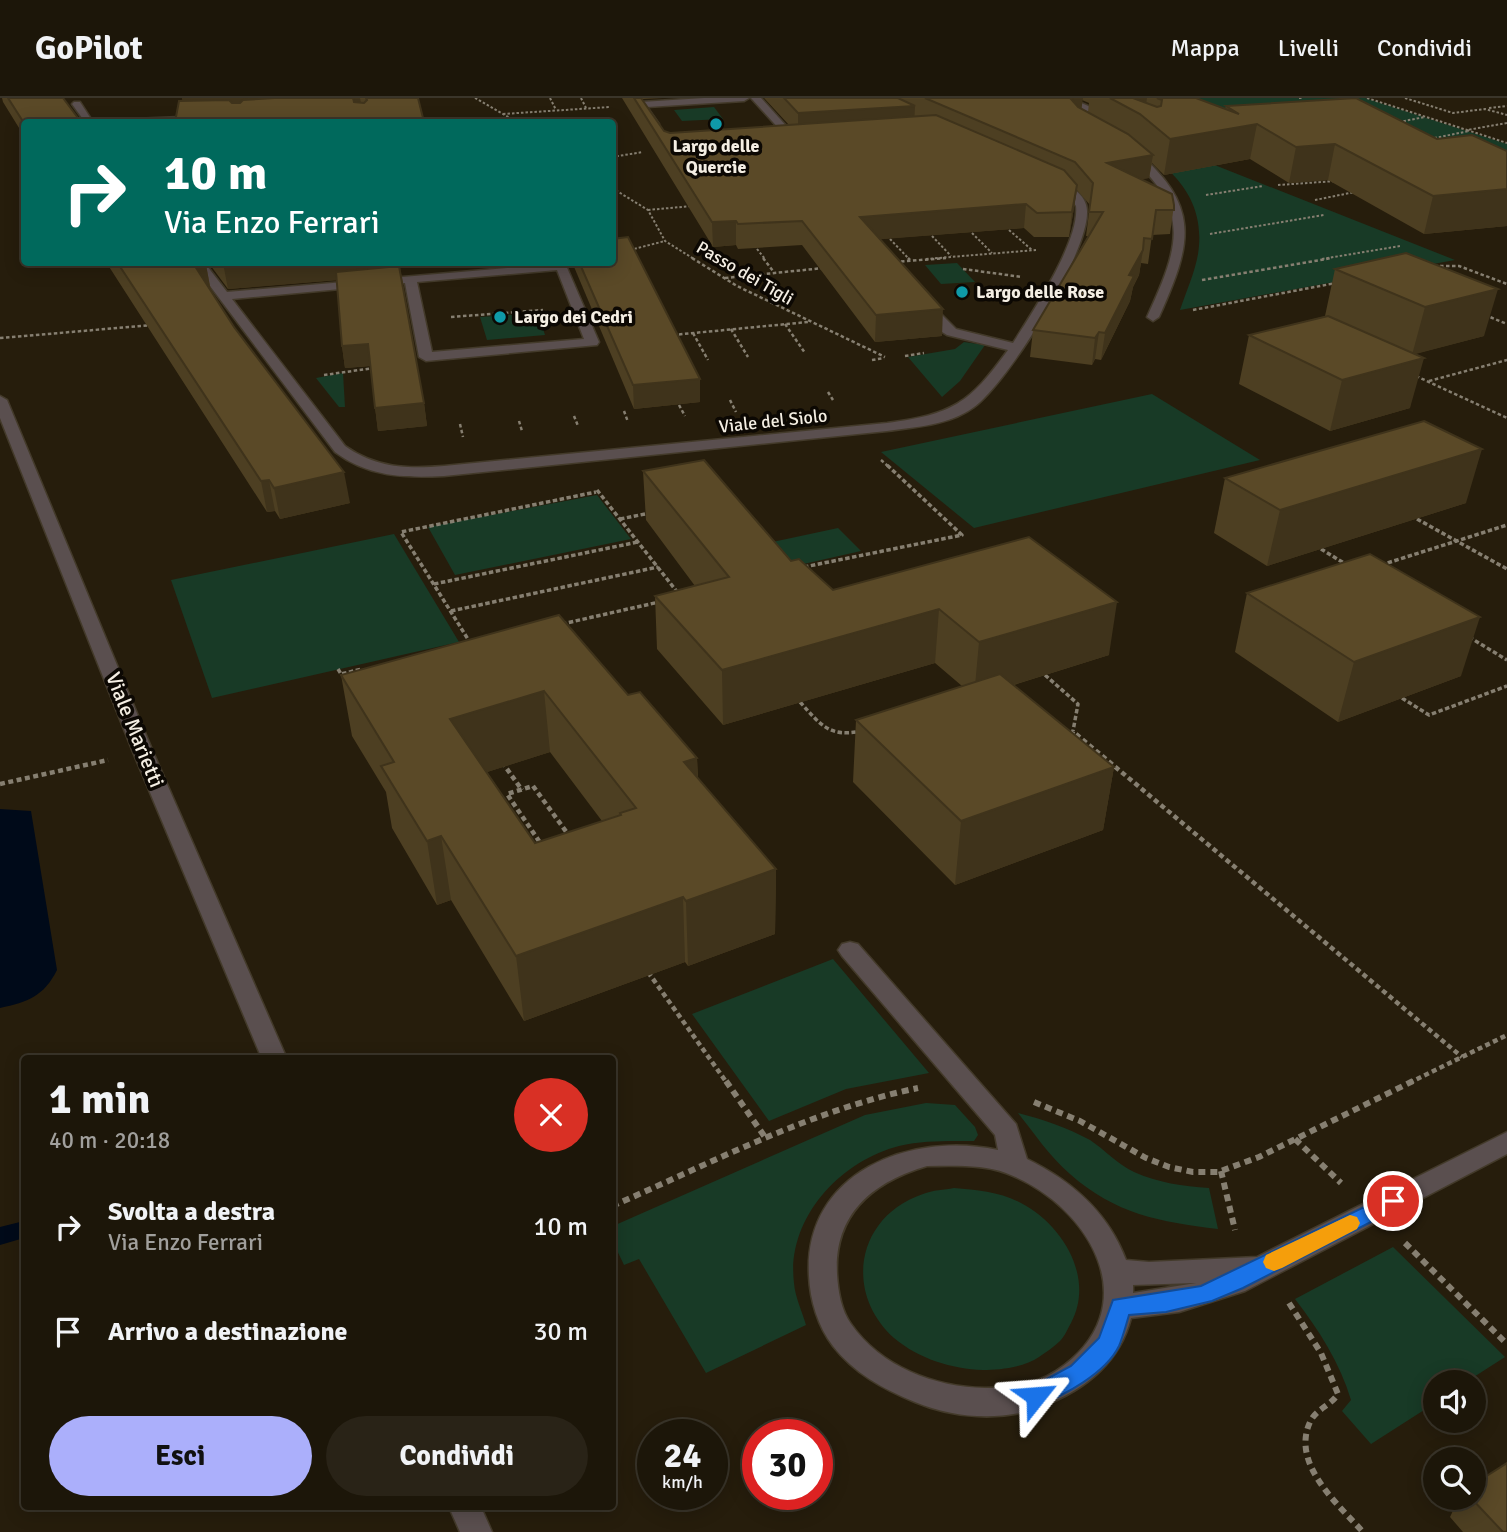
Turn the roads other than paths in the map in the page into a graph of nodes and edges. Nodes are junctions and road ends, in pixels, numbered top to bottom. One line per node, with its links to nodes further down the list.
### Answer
1 (744, 98): 11 (street)
2 (756, 98): 12 (street)
3 (1062, 98): 5 (street)
4 (77, 104): 8 (street)
5 (1095, 112): 7 (street); 10 (street)
6 (216, 118): 9 (street)
7 (1077, 118)
8 (87, 119)
9 (196, 119)
10 (1124, 124)
11 (664, 138)
12 (779, 142)
13 (1122, 147): 19 (street)
14 (1039, 176): 20 (street, Viale del Siolo)
15 (888, 262): 20 (street)
16 (201, 266): 18 (street, Viale del Siolo)
17 (410, 279): 17 (street); 18 (street)
18 (223, 296): 20 (street, Viale del Siolo)
19 (1153, 317)
20 (1014, 347)
21 (0, 400): 23 (street, Viale Marietti)
22 (850, 950): 25 (street)
23 (273, 1055)
24 (1507, 1142): 26 (street)
25 (1015, 1165): 27 (street); 28 (street)
26 (1263, 1267): 27 (street); 28 (street)
27 (1116, 1271): 28 (street)
28 (1120, 1306)
29 (466, 1510): 30 (street)
30 (476, 1532)

